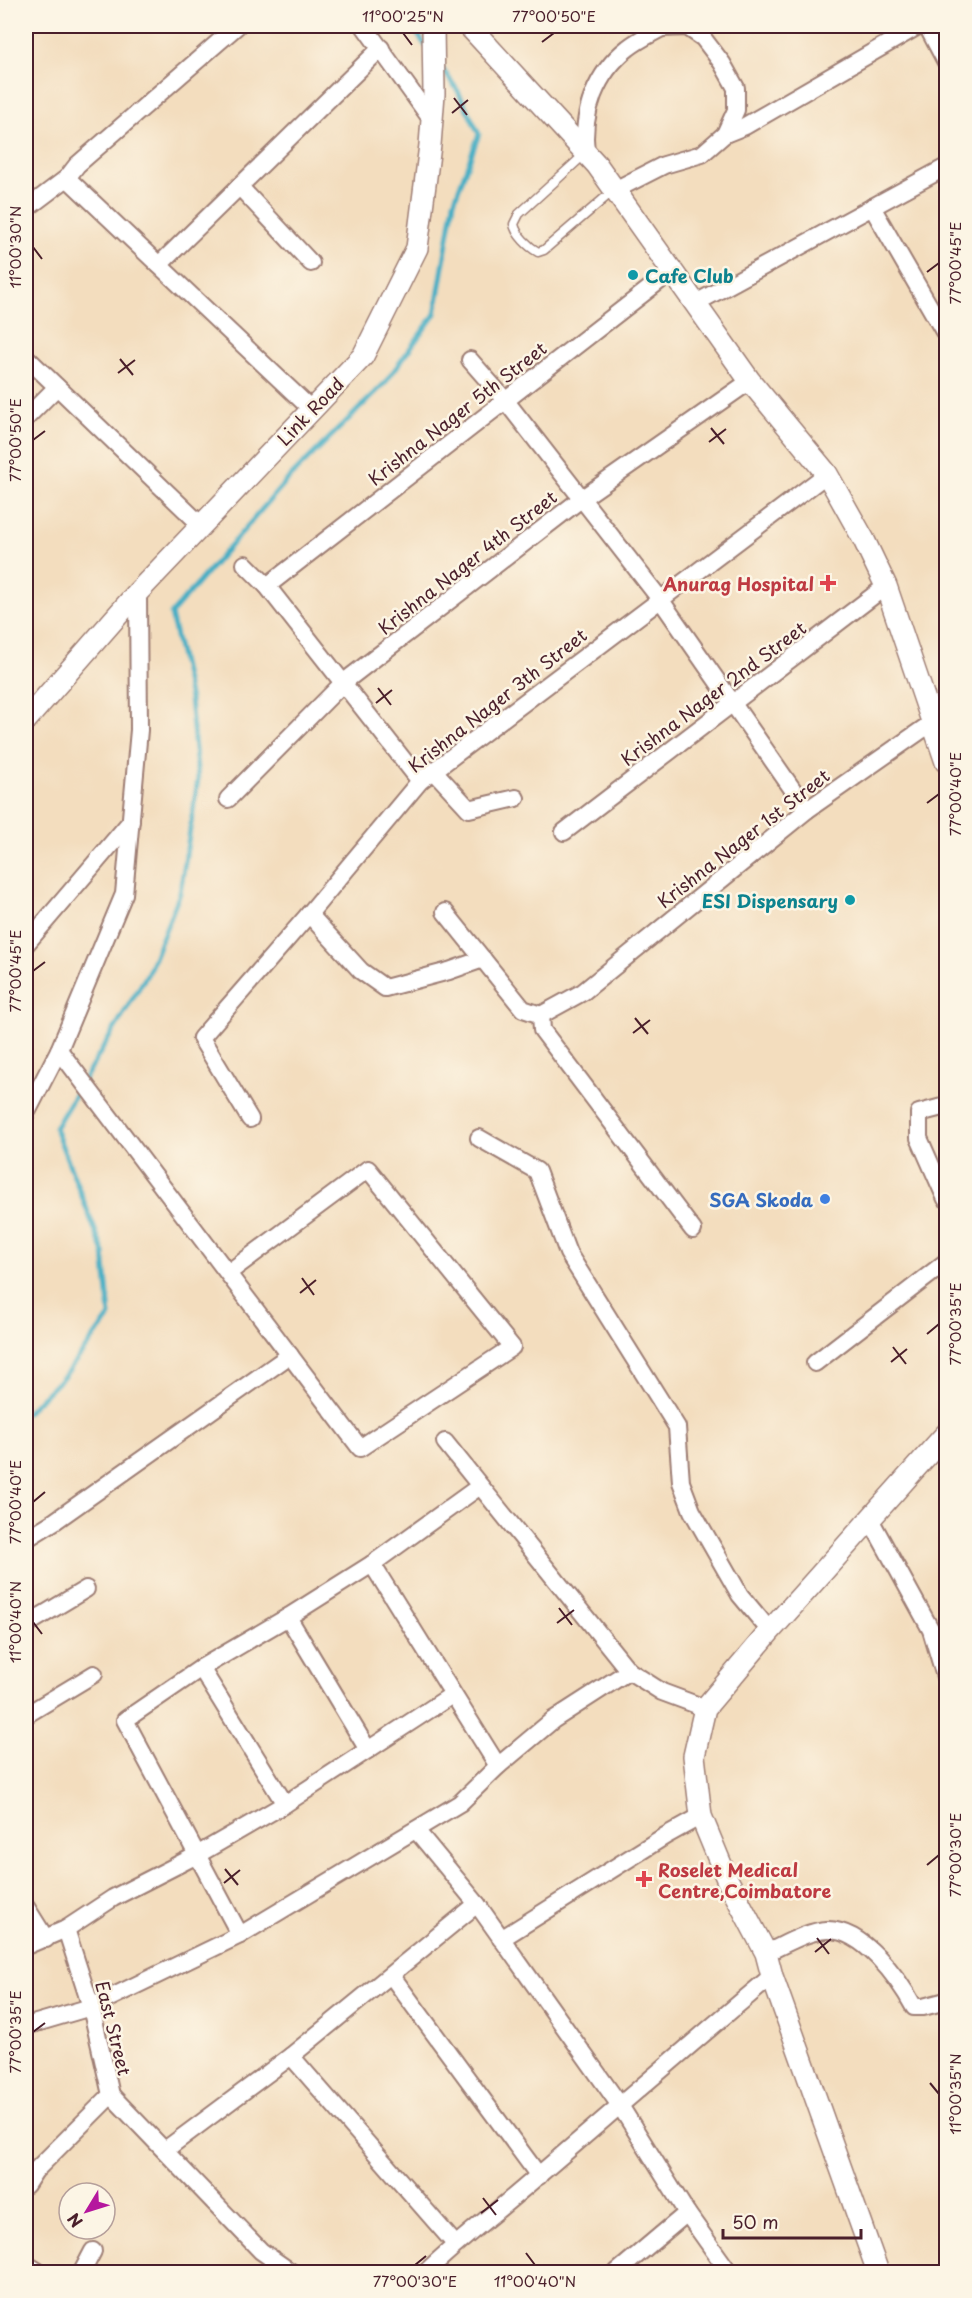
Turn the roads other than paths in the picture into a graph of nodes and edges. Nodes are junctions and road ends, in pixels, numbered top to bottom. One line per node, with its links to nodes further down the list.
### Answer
1 (237, 26): 14 (street)
2 (364, 26): 8 (street)
3 (433, 26): 10 (street, Link Road)
4 (469, 26): 12 (street)
5 (661, 26): 11 (street); 12 (street)
6 (918, 26): 11 (street)
7 (927, 26): 9 (street)
8 (381, 48): 10 (street); 15 (street)
9 (946, 62)
10 (431, 119): 29 (street, Link Road)
11 (725, 134): 16 (street)
12 (586, 153): 16 (street); 16 (lane)
13 (946, 167): 17 (street)
14 (67, 178): 18 (street); 20 (street)
15 (239, 186): 19 (street); 20 (street)
16 (615, 189): 21 (street)
17 (872, 207): 22 (street); 23 (street)
18 (26, 209)
19 (311, 263)
20 (159, 265): 29 (street)
21 (672, 271): 22 (street); 28 (street, Krishna Nager 5th Street)
22 (694, 304): 26 (street)
23 (946, 335)
24 (26, 357): 27 (street)
25 (470, 360): 28 (street)
26 (750, 381): 31 (street); 32 (street, Krishna Nager 4th Street)
27 (57, 387): 30 (street); 33 (street)
28 (505, 400): 32 (street); 35 (street, Krishna Nager 5th Street)
29 (311, 409): 33 (street, Link Road)
30 (26, 418)
31 (827, 474): 36 (street); 38 (street, Krishna Nager 3th Street)
32 (581, 499): 38 (street); 39 (street, Krishna Nager 4th Street)
33 (202, 526): 37 (street, Link Road)
34 (245, 564): 35 (street)
35 (267, 586): 39 (street)
36 (886, 586): 40 (street, Krishna Nager 2nd Street); 42 (street)
37 (138, 592): 41 (street, Link Road); 48 (street)
38 (660, 599): 40 (street); 44 (street, Krishna Nager 3th Street)
39 (344, 682): 44 (street); 45 (street, Krishna Nager 4th Street)
40 (733, 702): 47 (street); 49 (street, Krishna Nager 2nd Street)
41 (26, 720)
42 (933, 722): 43 (street); 47 (street, Krishna Nager 1st Street)
43 (946, 762)
44 (427, 776): 46 (street); 51 (street, Krishna Nager 3th Street)
45 (228, 798)
46 (516, 798)
47 (807, 810): 54 (street, Krishna Nager 1st Street)
48 (131, 821): 52 (street); 55 (street)
49 (564, 832)
50 (445, 912): 53 (street)
51 (309, 914): 53 (street); 58 (street, Krishna Nager 3th Street)
52 (26, 944)
53 (483, 958): 54 (street)
54 (542, 1015): 61 (street)
55 (59, 1050): 57 (street); 63 (street)
56 (946, 1106): 60 (street)
57 (26, 1114)
58 (250, 1119)
59 (479, 1138): 75 (street)
60 (946, 1199)
61 (693, 1230)
62 (946, 1262): 65 (street)
63 (228, 1274): 64 (street); 64 (street)
64 (290, 1354): 70 (street)
65 (815, 1363)
66 (946, 1434): 69 (street)
67 (445, 1442): 68 (street)
68 (480, 1486): 71 (street); 77 (street)
69 (871, 1521): 75 (street); 79 (street)
70 (26, 1539)
71 (372, 1564): 73 (street); 80 (street)
72 (86, 1589): 74 (street)
73 (288, 1617): 76 (street); 83 (street)
74 (26, 1625)
75 (770, 1631): 81 (street)
76 (201, 1668): 85 (street); 88 (street)
77 (629, 1671): 81 (street); 84 (street)
78 (94, 1674): 82 (street)
79 (946, 1680)
80 (452, 1695): 83 (street); 84 (street)
81 (705, 1708): 86 (street)
82 (26, 1715)
83 (368, 1750): 85 (street)
84 (498, 1766): 87 (street)
85 (285, 1804): 88 (street)
86 (700, 1816): 94 (street); 96 (street)
87 (416, 1830): 89 (street); 92 (street)
88 (196, 1855): 91 (street); 92 (street)
89 (477, 1904): 94 (street); 97 (street)
90 (26, 1907): 93 (street)
91 (66, 1929): 93 (street); 100 (street, East Street)
92 (240, 1935): 100 (street)
93 (46, 1939): 95 (street)
94 (501, 1939): 104 (street)
95 (26, 1946)
96 (766, 1953): 98 (street); 99 (street)
97 (391, 1975): 102 (street); 106 (street)
98 (772, 1976): 104 (street); 118 (street)
99 (946, 2001)
100 (91, 2007): 101 (street); 103 (street, East Street)
101 (26, 2026)
102 (291, 2055): 105 (street); 109 (street)
103 (111, 2095): 105 (street); 107 (street, East Street)
104 (619, 2104): 106 (street); 108 (street)
105 (165, 2150): 114 (street)
106 (539, 2176): 109 (street)
107 (26, 2185)
108 (687, 2213): 116 (street); 117 (street)
109 (455, 2244): 115 (street)
110 (93, 2251): 113 (street)
111 (26, 2264): 112 (street)
112 (39, 2272)
113 (82, 2272)
114 (291, 2272)
115 (426, 2272)
116 (617, 2272)
117 (729, 2272)
118 (878, 2272)

